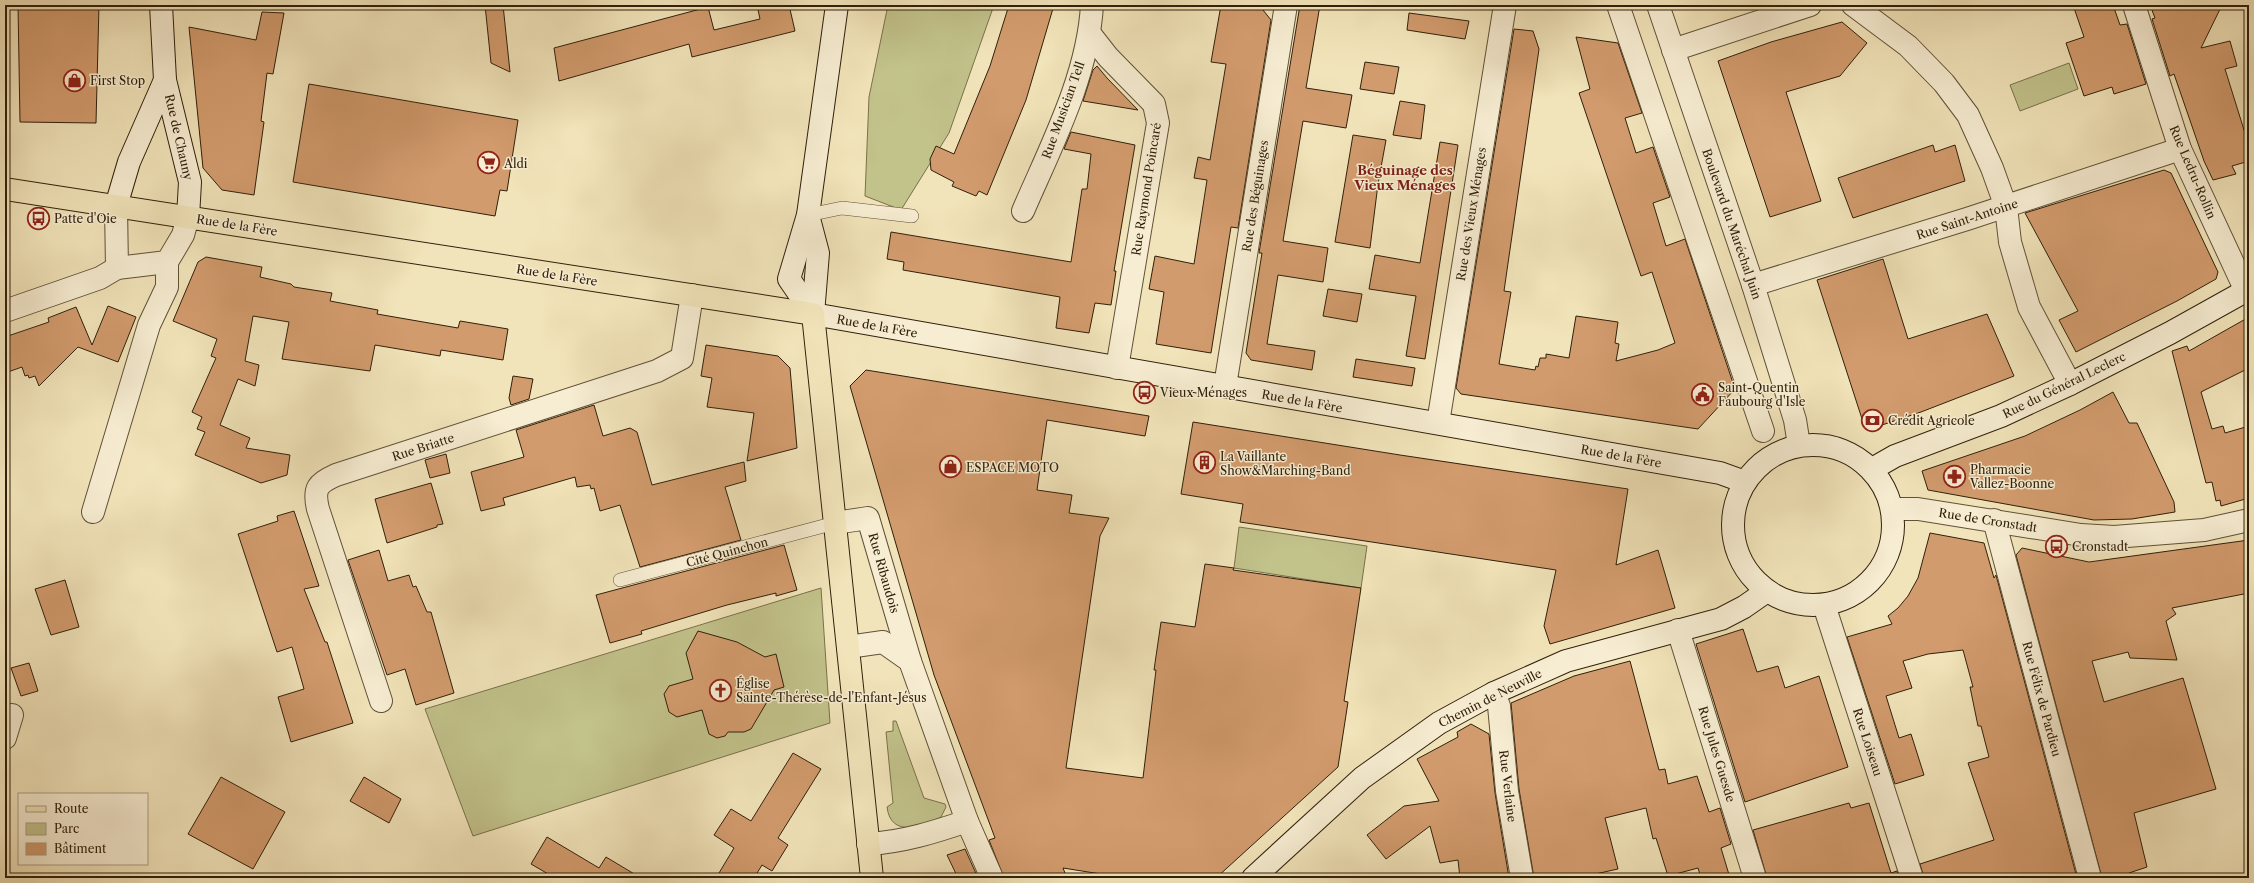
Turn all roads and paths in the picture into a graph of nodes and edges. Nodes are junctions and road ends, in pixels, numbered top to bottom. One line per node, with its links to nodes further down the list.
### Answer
1 (161, 5): 13 (street, Rue de Chauny)
2 (837, 5): 19 (street)
3 (1092, 5): 11 (street, Rue Musician Tell)
4 (1286, 5): 31 (street, Rue des Béguinages)
5 (1618, 5): 33 (street)
6 (1658, 5): 12 (street, Boulevard du Maréchal Juin)
7 (1810, 5): 12 (street)
8 (1853, 5): 17 (street)
9 (2134, 5): 14 (street, Rue Ledru-Rollin)
10 (1500, 6): 32 (street, Rue des Vieux Ménages)
11 (1090, 34): 18 (street, Rue Musician Tell); 29 (street, Rue Raymond Poincaré)
12 (1673, 50): 24 (street, Boulevard du Maréchal Juin)
13 (165, 80): 16 (street, Rue de Chauny); 21 (street, Rue de Chauny)
14 (2180, 149): 17 (street, Rue Saint-Antoine); 25 (street, Rue Ledru-Rollin)
15 (5, 189): 16 (main road, Rue de la Fère)
16 (116, 206): 21 (main road, Rue de la Fère); 23 (street, Rue de Chauny)
17 (2006, 207): 24 (street, Rue Saint-Antoine); 30 (street)
18 (1023, 211)
19 (808, 215): 20 (lane); 28 (street); 28 (street)
20 (912, 216)
21 (188, 217): 22 (street, Rue de Chauny); 26 (main road, Rue de la Fère)
22 (167, 262): 23 (street); 38 (street)
23 (117, 268): 27 (street)
24 (1753, 285): 34 (street, Boulevard du Maréchal Juin)
25 (2247, 290): 30 (street, Rue du Général Leclerc)
26 (692, 295): 28 (main road, Rue de la Fère); 49 (street, Rue Briatte)
27 (5, 310)
28 (813, 314): 29 (street, Rue de la Fère); 41 (main road)
29 (1117, 368): 31 (street, Rue de la Fère)
30 (2070, 384): 35 (street, Rue du Général Leclerc)
31 (1225, 386): 32 (street, Rue de la Fère)
32 (1438, 423): 36 (street, Rue de la Fère)
33 (1763, 431)
34 (1799, 445): 35 (street); 36 (street)
35 (1874, 468): 37 (street)
36 (1745, 482): 43 (street)
37 (1893, 509): 39 (street, Rue de Cronstadt); 44 (street)
38 (93, 512)
39 (1994, 520): 40 (street, Rue de Cronstadt); 60 (street, Rue Félix de Pardieu)
40 (2249, 520)
41 (835, 523): 42 (lane, Cité Quinchon); 46 (main road); 47 (street, Rue Ribaudois)
42 (620, 580)
43 (1767, 591): 44 (street); 45 (street, Chemin de Neuville)
44 (1824, 605): 59 (street, Rue Loiseau)
45 (1678, 630): 48 (street, Chemin de Neuville); 58 (street, Rue Jules Guesde)
46 (848, 647): 47 (street); 53 (main road)
47 (910, 661): 52 (street, Rue Ribaudois)
48 (1494, 694): 56 (street, Chemin de Neuville); 57 (street, Rue Verlaine)
49 (381, 700)
50 (12, 715): 51 (street)
51 (5, 738)
52 (967, 821): 53 (street); 55 (street, Rue Ribaudois)
53 (868, 844): 54 (main road)
54 (872, 878)
55 (992, 878)
56 (1253, 878)
57 (1522, 878)
58 (1755, 878)
59 (1912, 878)
60 (2090, 878)

